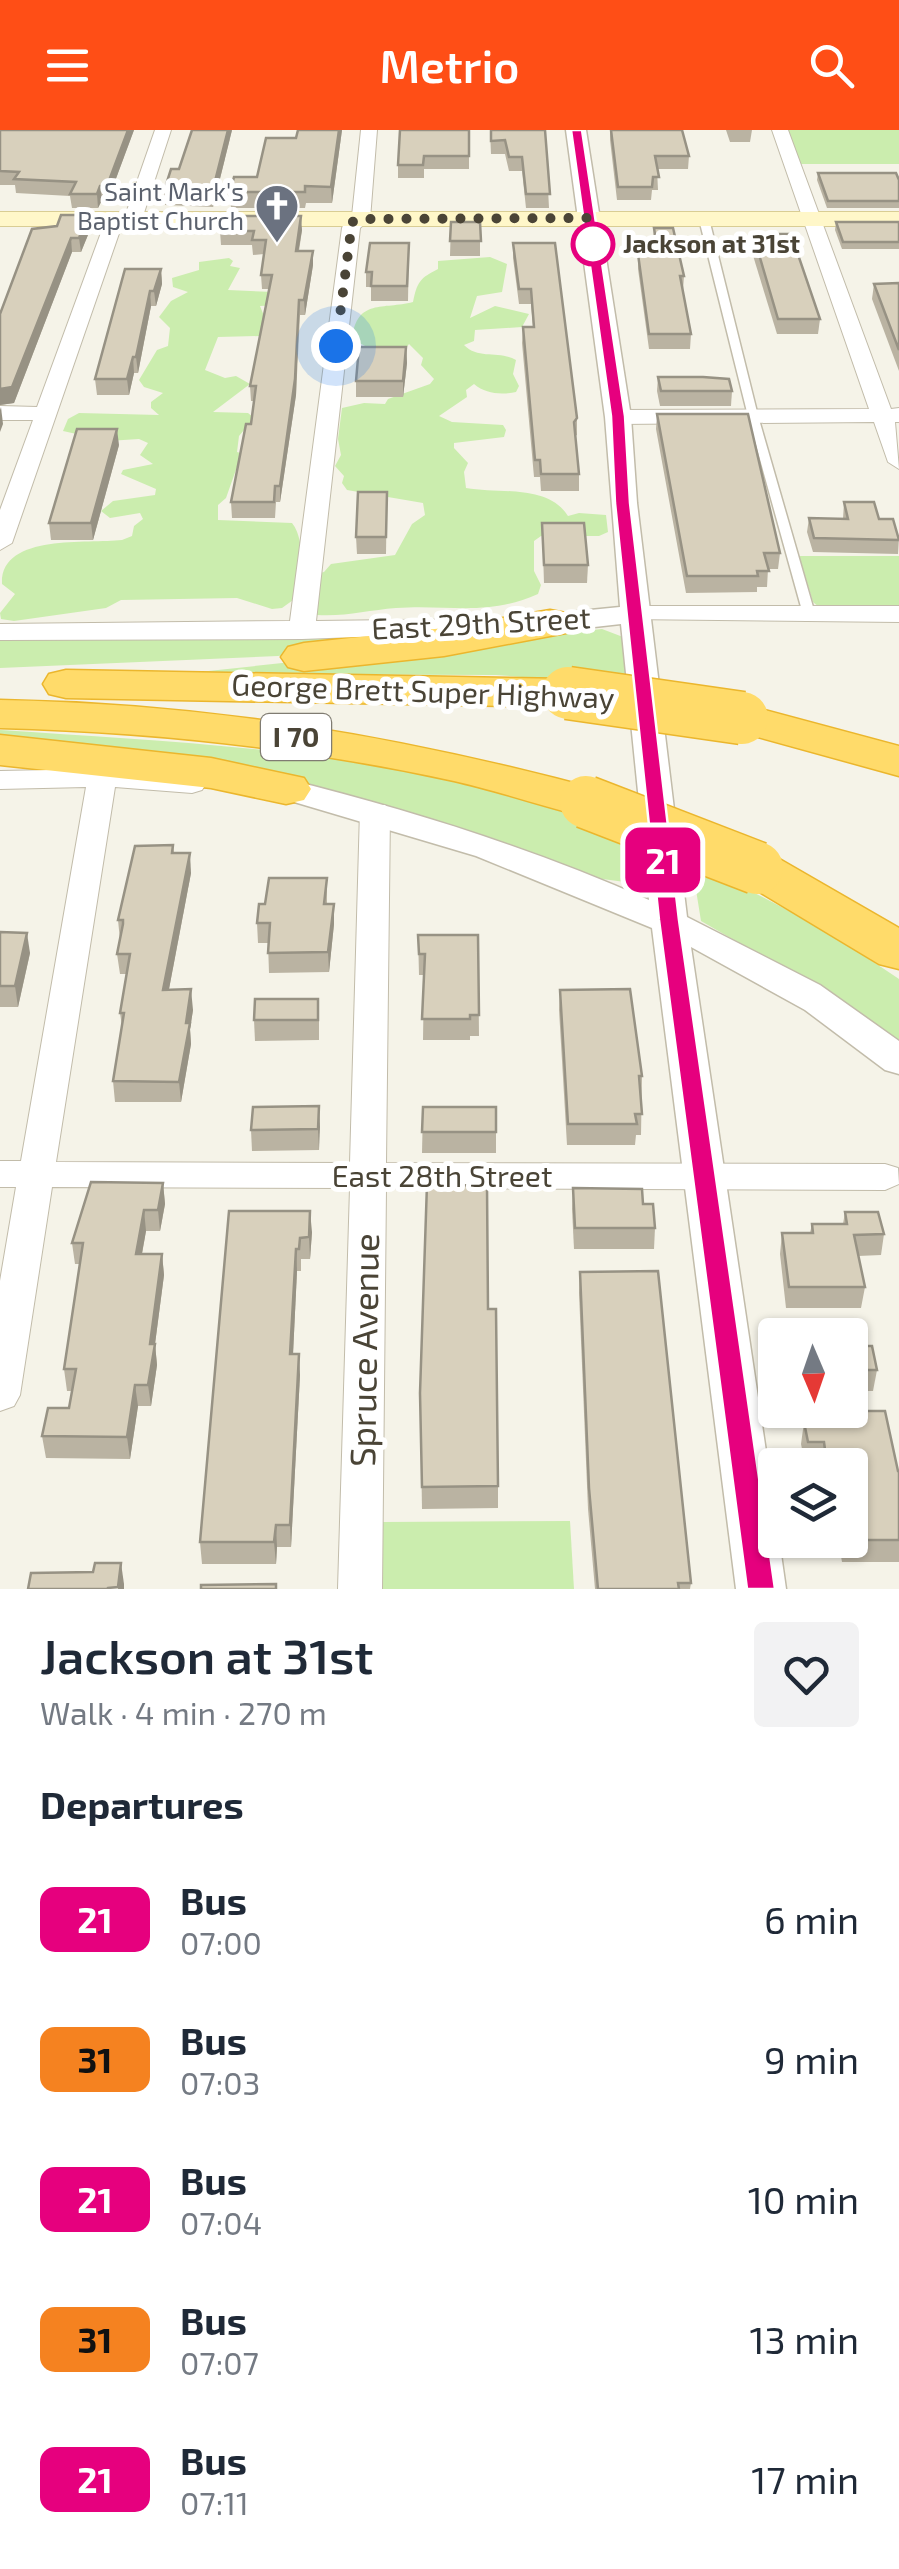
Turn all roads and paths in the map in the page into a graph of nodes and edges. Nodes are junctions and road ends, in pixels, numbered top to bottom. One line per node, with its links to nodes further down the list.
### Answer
1 (163, 130): 8 (street)
2 (369, 130): 9 (street)
3 (576, 130): 5 (street)
4 (780, 130): 10 (street)
5 (590, 218): 6 (main road); 9 (main road); 15 (street)
6 (704, 218): 10 (main road); 16 (lane)
7 (0, 219): 8 (main road)
8 (124, 219): 9 (main road); 13 (street)
9 (361, 219): 24 (street)
10 (814, 219): 11 (main road); 14 (street)
11 (899, 219)
12 (0, 413): 13 (street)
13 (46, 414): 18 (street)
14 (890, 415): 16 (street); 17 (street)
15 (618, 416): 16 (street); 19 (street)
16 (753, 416): 20 (lane)
17 (899, 462)
18 (0, 543)
19 (634, 614): 20 (street, East 29th Street); 22 (street, East 29th Street); 32 (street)
20 (809, 614): 21 (street, East 29th Street)
21 (899, 614)
22 (550, 624): 24 (street, East 29th Street); 25 (highway)
23 (0, 632): 24 (street, East 29th Street)
24 (302, 632)
25 (8, 694): 27 (highway, George Brett Super Highway / I 70, bridge); 33 (highway, George Brett Super Highway / I 70, bridge)
26 (0, 750): 30 (highway)
27 (898, 761)
28 (102, 778): 29 (street); 30 (street); 35 (street)
29 (0, 780)
30 (286, 789): 31 (street)
31 (375, 811): 32 (street); 36 (street, Spruce Avenue)
32 (669, 920): 34 (street); 37 (street)
33 (899, 952)
34 (899, 1061)
35 (18, 1174): 36 (street, East 28th Street); 39 (street)
36 (368, 1177): 37 (street, East 28th Street); 40 (street, Spruce Avenue)
37 (708, 1177): 38 (street, East 28th Street); 41 (street)
38 (892, 1178)
39 (0, 1395)
40 (360, 1589)
41 (761, 1589)

